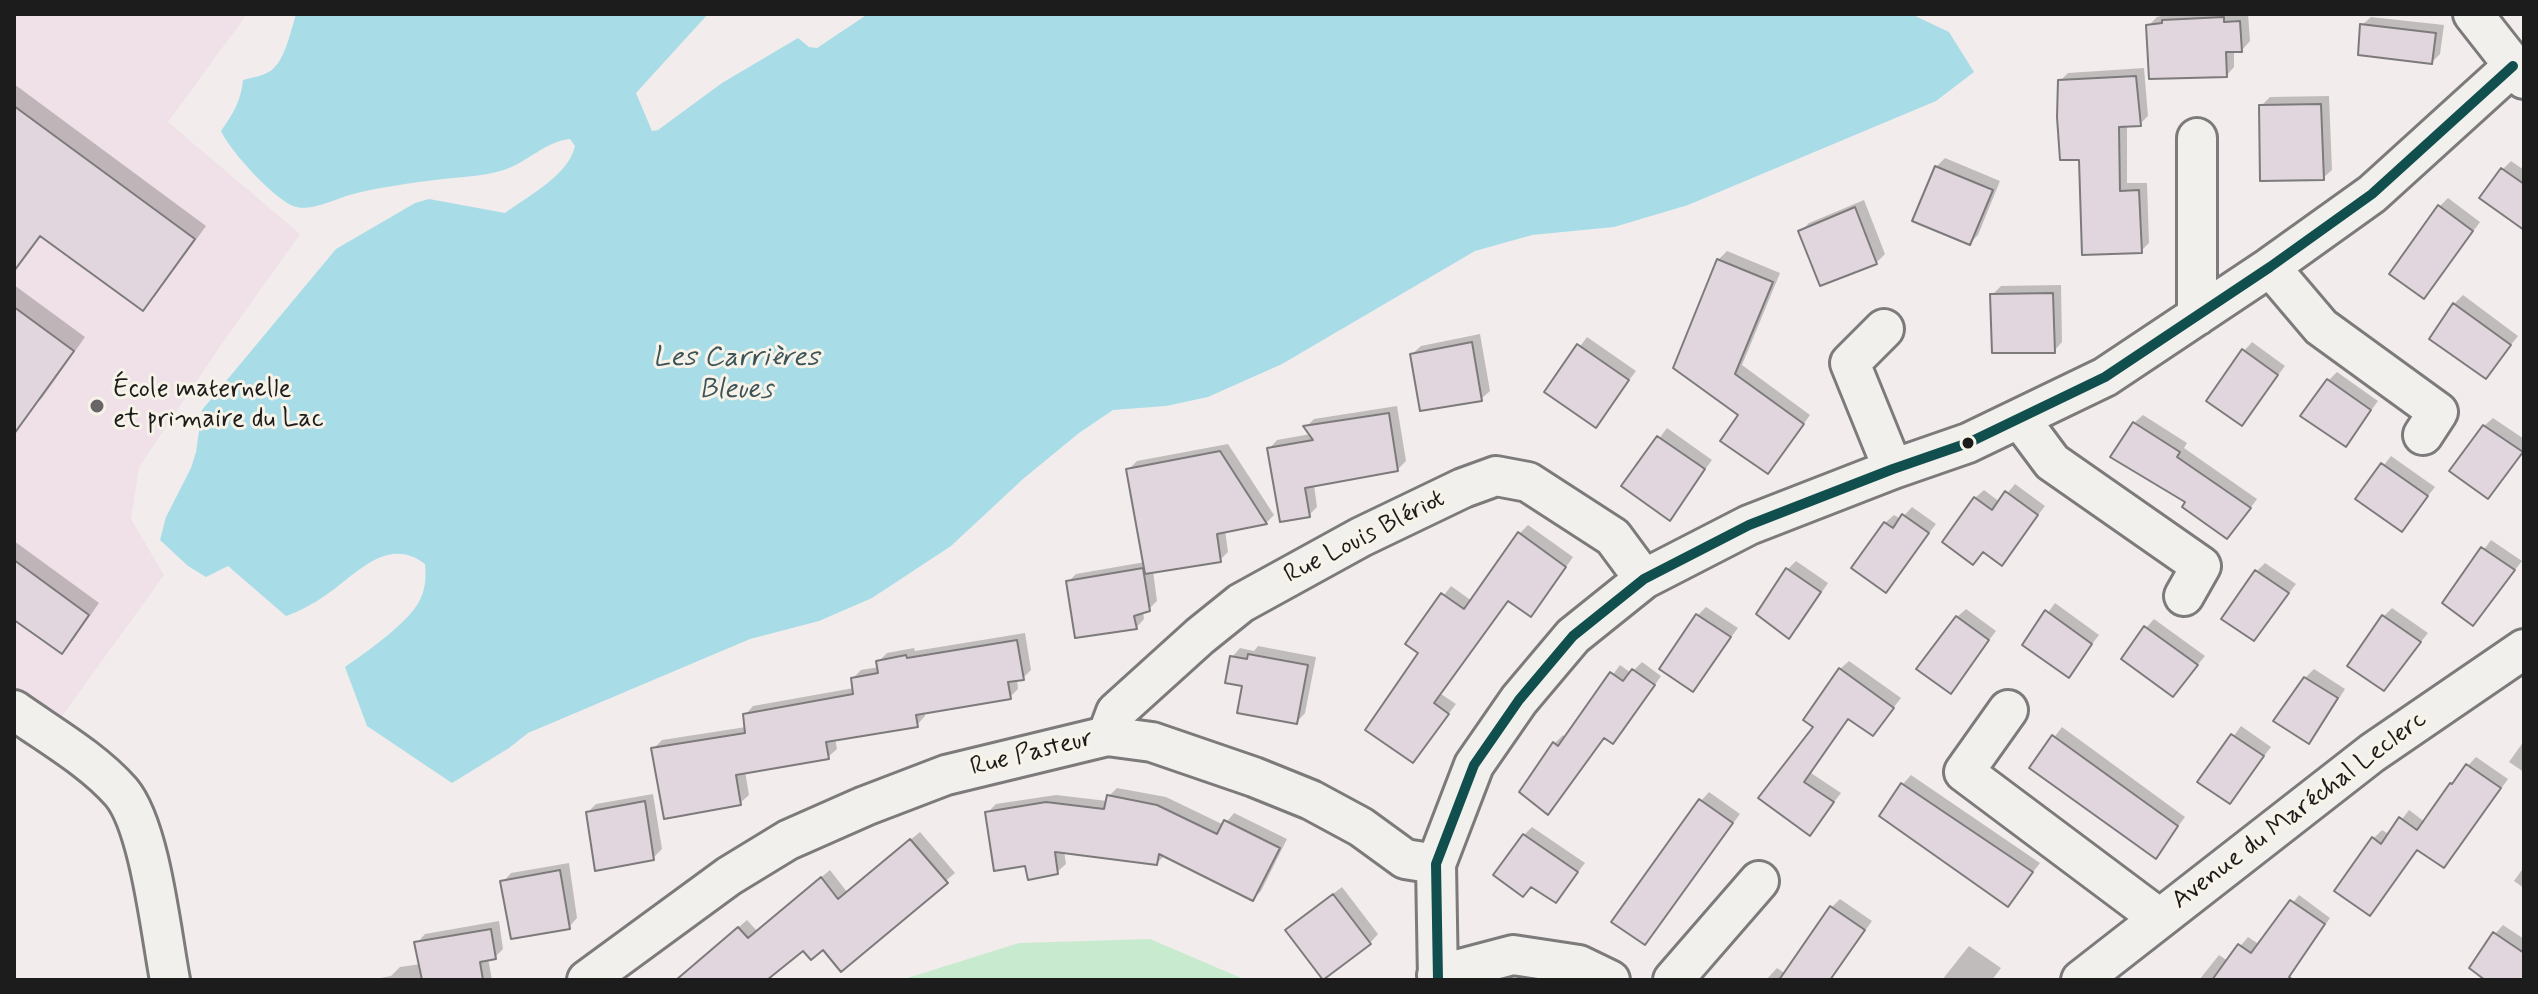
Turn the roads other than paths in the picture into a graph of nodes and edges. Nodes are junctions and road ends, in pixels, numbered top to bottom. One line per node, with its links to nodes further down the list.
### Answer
1 (2473, 14): 2 (street)
2 (2519, 73): 4 (street)
3 (2197, 138): 5 (street)
4 (2270, 267): 5 (street); 8 (street)
5 (2197, 316): 7 (street)
6 (1884, 329): 9 (street)
7 (2020, 419): 9 (street); 11 (street)
8 (2423, 435)
9 (1893, 469): 10 (street)
10 (1644, 579): 15 (street, Rue Louis Blériot); 16 (street)
11 (2184, 596)
12 (2524, 649): 18 (street, Avenue du Maréchal Leclerc)
13 (14, 710): 20 (street)
14 (2008, 710): 18 (street)
15 (1107, 736): 16 (street, Rue Pasteur); 21 (street, Rue Pasteur)
16 (1436, 864): 19 (street)
17 (1759, 881): 23 (street)
18 (2159, 918): 24 (street, Avenue du Maréchal Leclerc)
19 (1438, 977): 22 (street)
20 (170, 980)
21 (587, 980)
22 (1610, 980)
23 (1673, 980)
24 (2081, 980)

